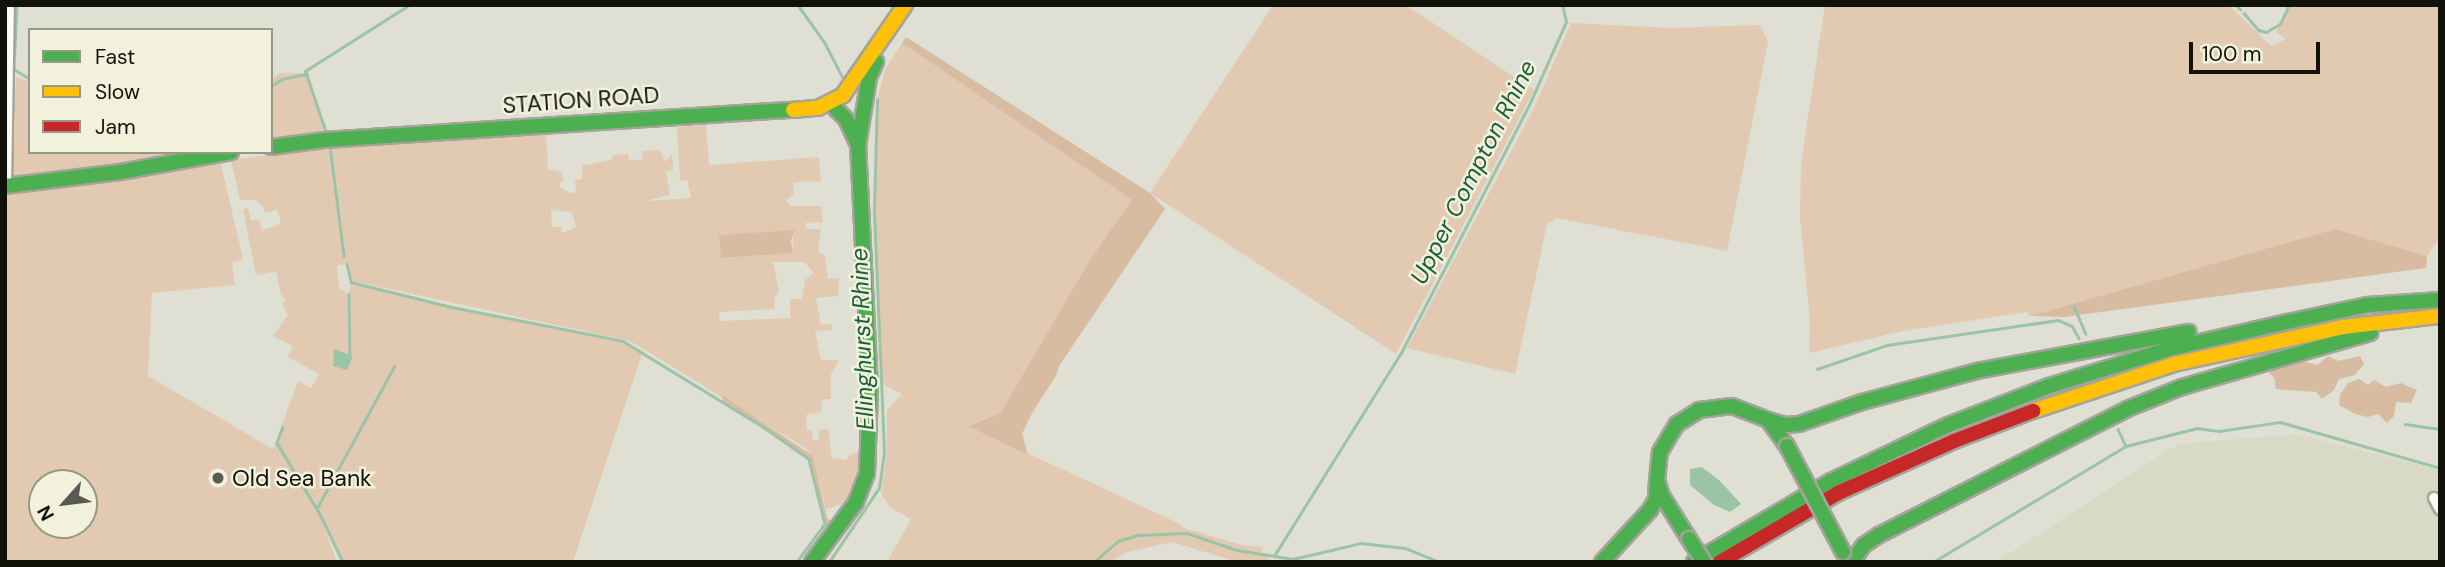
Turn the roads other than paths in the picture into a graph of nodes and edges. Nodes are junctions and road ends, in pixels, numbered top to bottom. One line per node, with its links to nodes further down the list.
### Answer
1 (9, 5): 8 (street)
2 (905, 5): 3 (main road)
3 (887, 35): 4 (main road); 5 (main road)
4 (831, 104): 5 (main road); 6 (main road, STATION ROAD)
5 (858, 146): 17 (main road)
6 (273, 147)
7 (220, 154): 8 (main road)
8 (6, 186)
9 (2440, 300): 10 (main road)
10 (2368, 305): 12 (main road); 19 (main road)
11 (2432, 317): 16 (main road); 21 (main road)
12 (1768, 420): 13 (main road); 16 (main road, bridge)
13 (1657, 480): 18 (main road); 20 (main road, bridge)
14 (2434, 498): 15 (street)
15 (2440, 509)
16 (1847, 559)
17 (812, 562)
18 (1602, 562)
19 (1694, 562)
20 (1704, 562)
21 (1720, 562)

